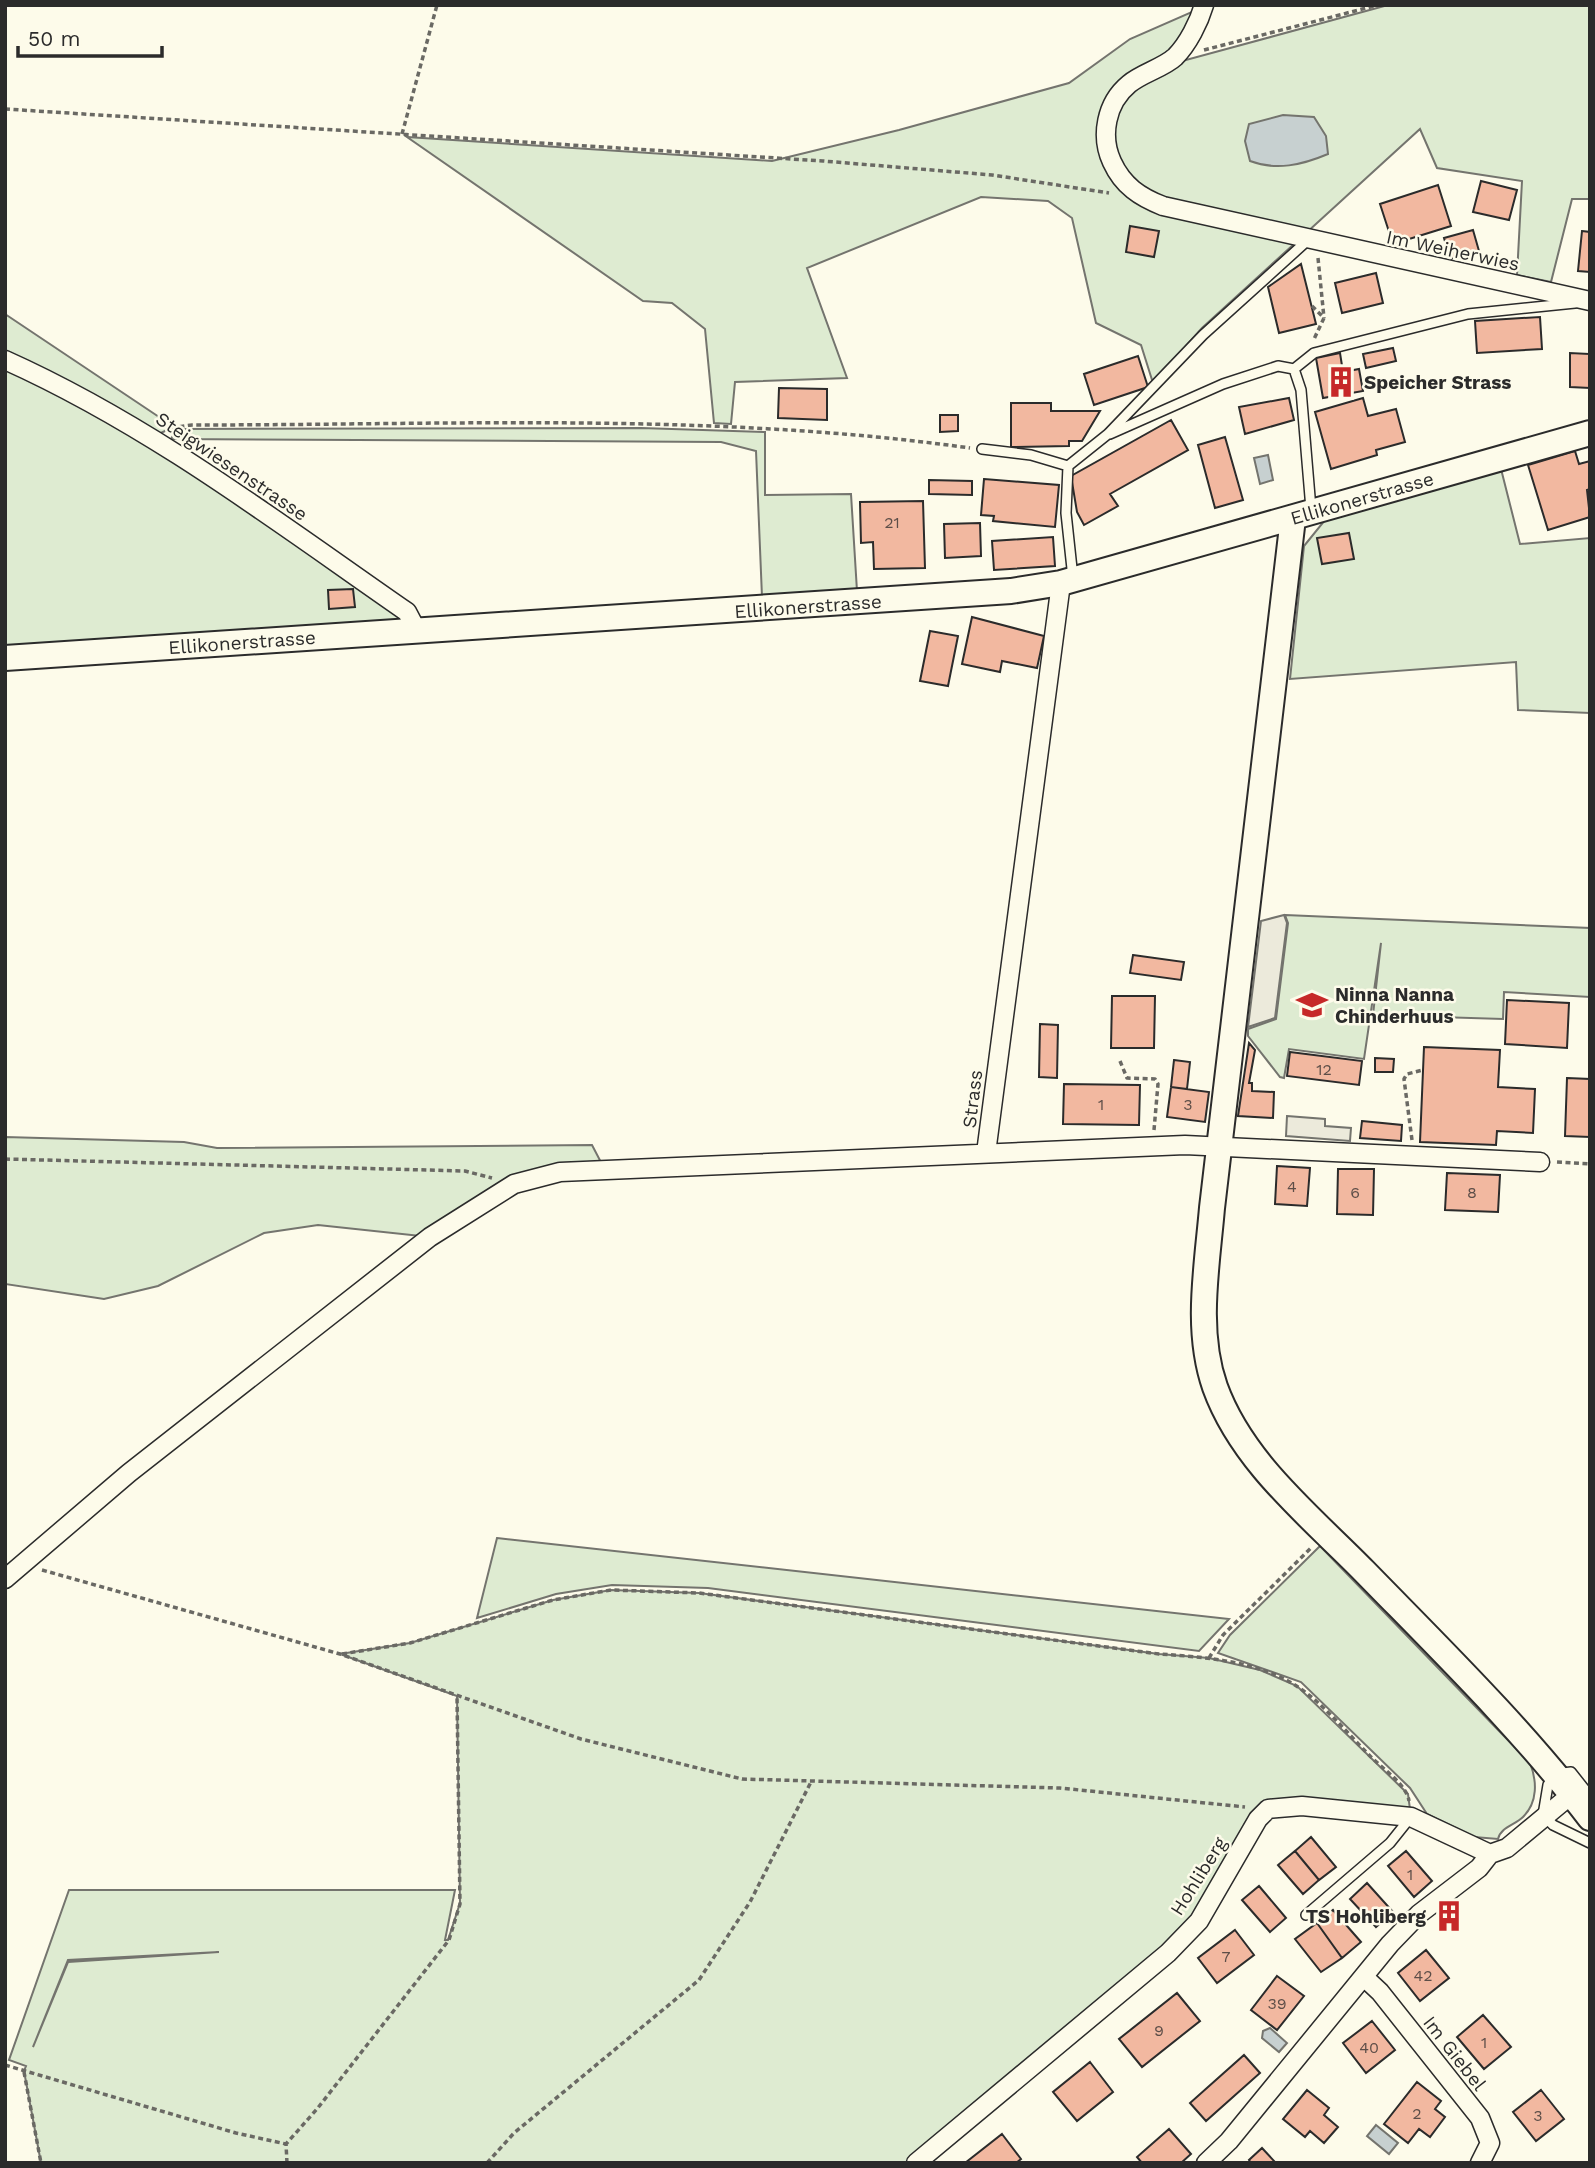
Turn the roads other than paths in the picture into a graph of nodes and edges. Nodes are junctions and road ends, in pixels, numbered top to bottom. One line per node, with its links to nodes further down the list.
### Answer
1 (1204, 5): 2 (street, Im Weiherwies)
2 (1308, 240): 3 (street, Im Weiherwies); 7 (lane)
3 (1590, 301): 5 (lane)
4 (5, 360): 12 (street, Steigwiesenstrasse)
5 (1294, 369): 7 (lane); 10 (lane)
6 (1590, 432): 10 (street, Ellikonerstrasse)
7 (1108, 434): 9 (lane)
8 (982, 450): 9 (lane)
9 (1068, 466): 11 (lane)
10 (1302, 515): 11 (street, Ellikonerstrasse); 14 (street)
11 (1067, 582): 12 (street, Ellikonerstrasse); 15 (street, Strass)
12 (417, 631): 13 (street, Ellikonerstrasse)
13 (5, 658)
14 (1219, 1148): 15 (street, Strass); 16 (street, Strass); 18 (street)
15 (986, 1153): 17 (street)
16 (1541, 1162)
17 (5, 1579)
18 (1555, 1774): 19 (street); 21 (lane)
19 (1581, 1795): 21 (street); 22 (street)
20 (1411, 1817): 24 (street); 25 (lane); 27 (street, Hohliberg)
21 (1545, 1817): 23 (lane); 24 (street)
22 (1590, 1818)
23 (1590, 1843)
24 (1490, 1854): 26 (street)
25 (1307, 1915)
26 (1364, 1977): 28 (street); 29 (street, Im Giebel)
27 (916, 2163)
28 (1206, 2163)
29 (1480, 2163)

